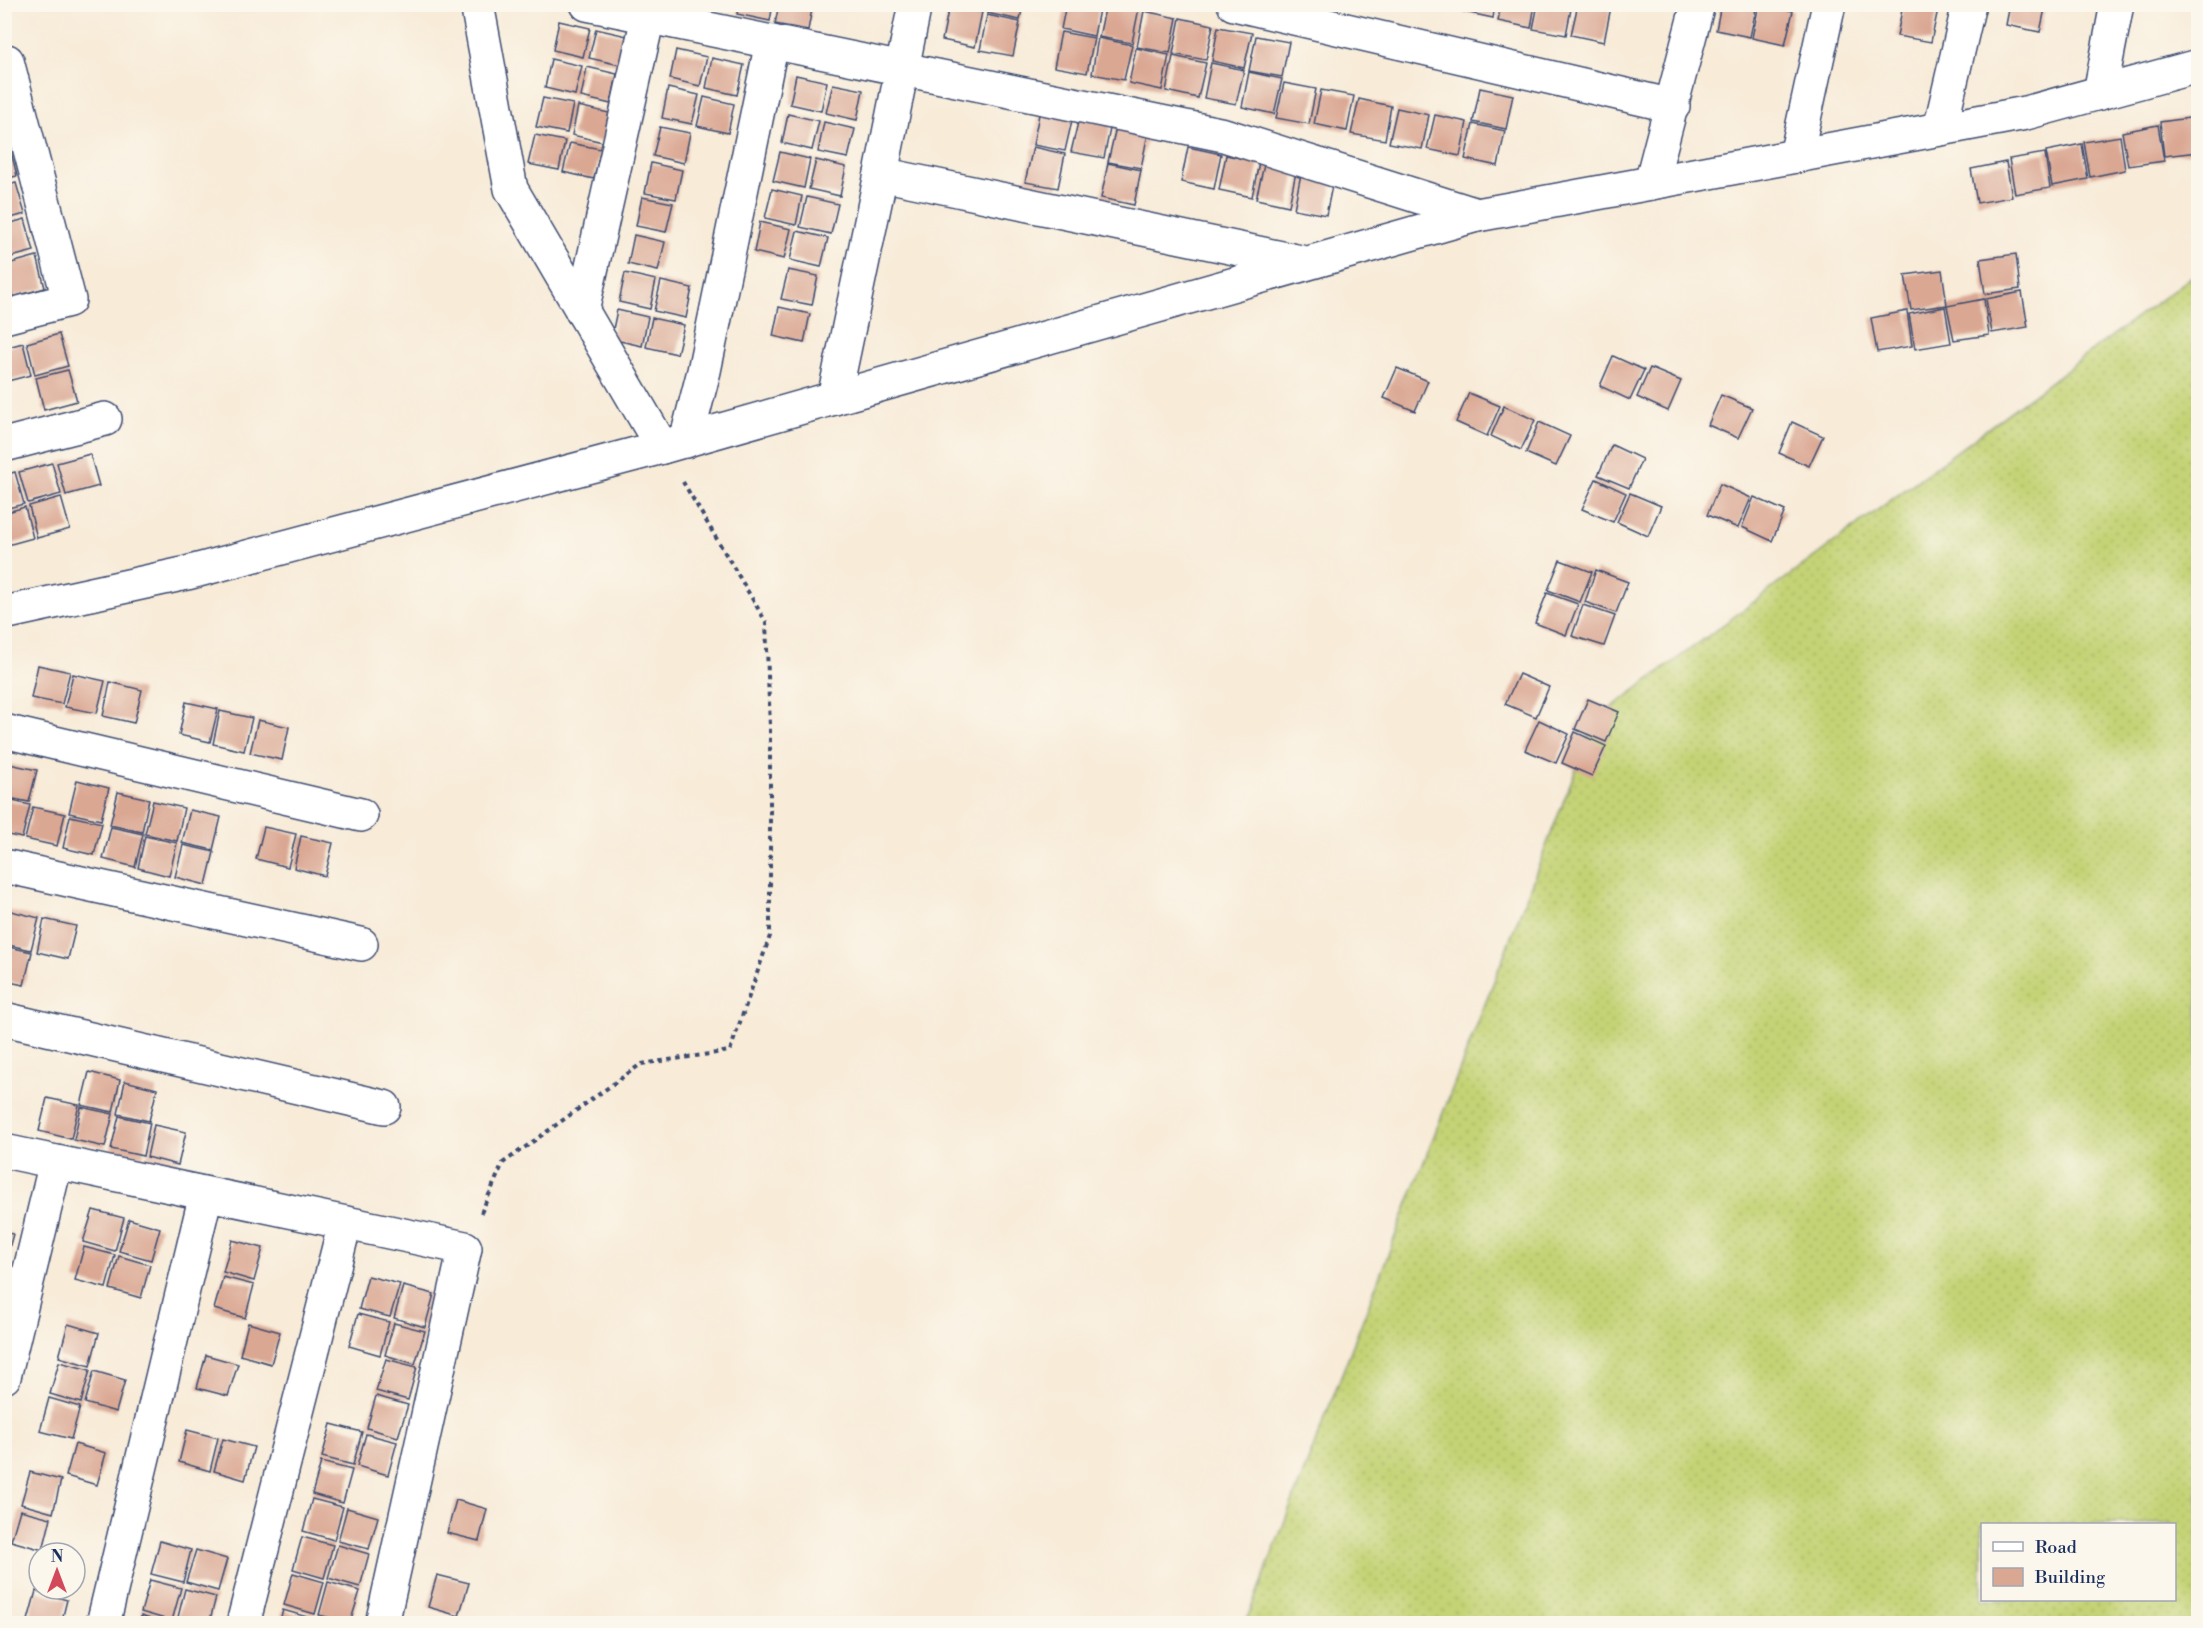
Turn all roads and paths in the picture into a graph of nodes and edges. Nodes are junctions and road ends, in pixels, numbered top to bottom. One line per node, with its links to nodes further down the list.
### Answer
1 (477, 4): 22 (street)
2 (587, 4): 9 (street)
3 (915, 4): 13 (street)
4 (1234, 4): 15 (street)
5 (1698, 4): 15 (street)
6 (1829, 4): 17 (street)
7 (1969, 4): 16 (street)
8 (2117, 4): 14 (street)
9 (648, 17): 10 (street); 22 (street)
10 (772, 42): 13 (street); 26 (street)
11 (8, 61): 23 (street)
12 (2199, 66): 14 (street)
13 (902, 68): 18 (street); 20 (street)
14 (2100, 93): 16 (street)
15 (1673, 106): 19 (street)
16 (1940, 129): 17 (street)
17 (1796, 156): 19 (street)
18 (881, 174): 21 (street); 24 (street)
19 (1651, 183): 20 (street)
20 (1477, 215): 21 (street)
21 (1306, 263): 24 (street)
22 (582, 311): 26 (street)
23 (4, 317)
24 (834, 398): 26 (street)
25 (105, 419): 27 (street)
26 (674, 444): 28 (street); 39 (path)
27 (4, 446)
28 (4, 613)
29 (4, 731): 30 (street)
30 (361, 815)
31 (4, 866): 32 (street)
32 (361, 944)
33 (4, 1019): 34 (street)
34 (384, 1107)
35 (4, 1151): 36 (street)
36 (56, 1162): 37 (street); 40 (street)
37 (206, 1194): 38 (street); 41 (street)
38 (345, 1223): 39 (street); 42 (street)
39 (465, 1248): 43 (street)
40 (4, 1377)
41 (103, 1623)
42 (243, 1623)
43 (382, 1623)

